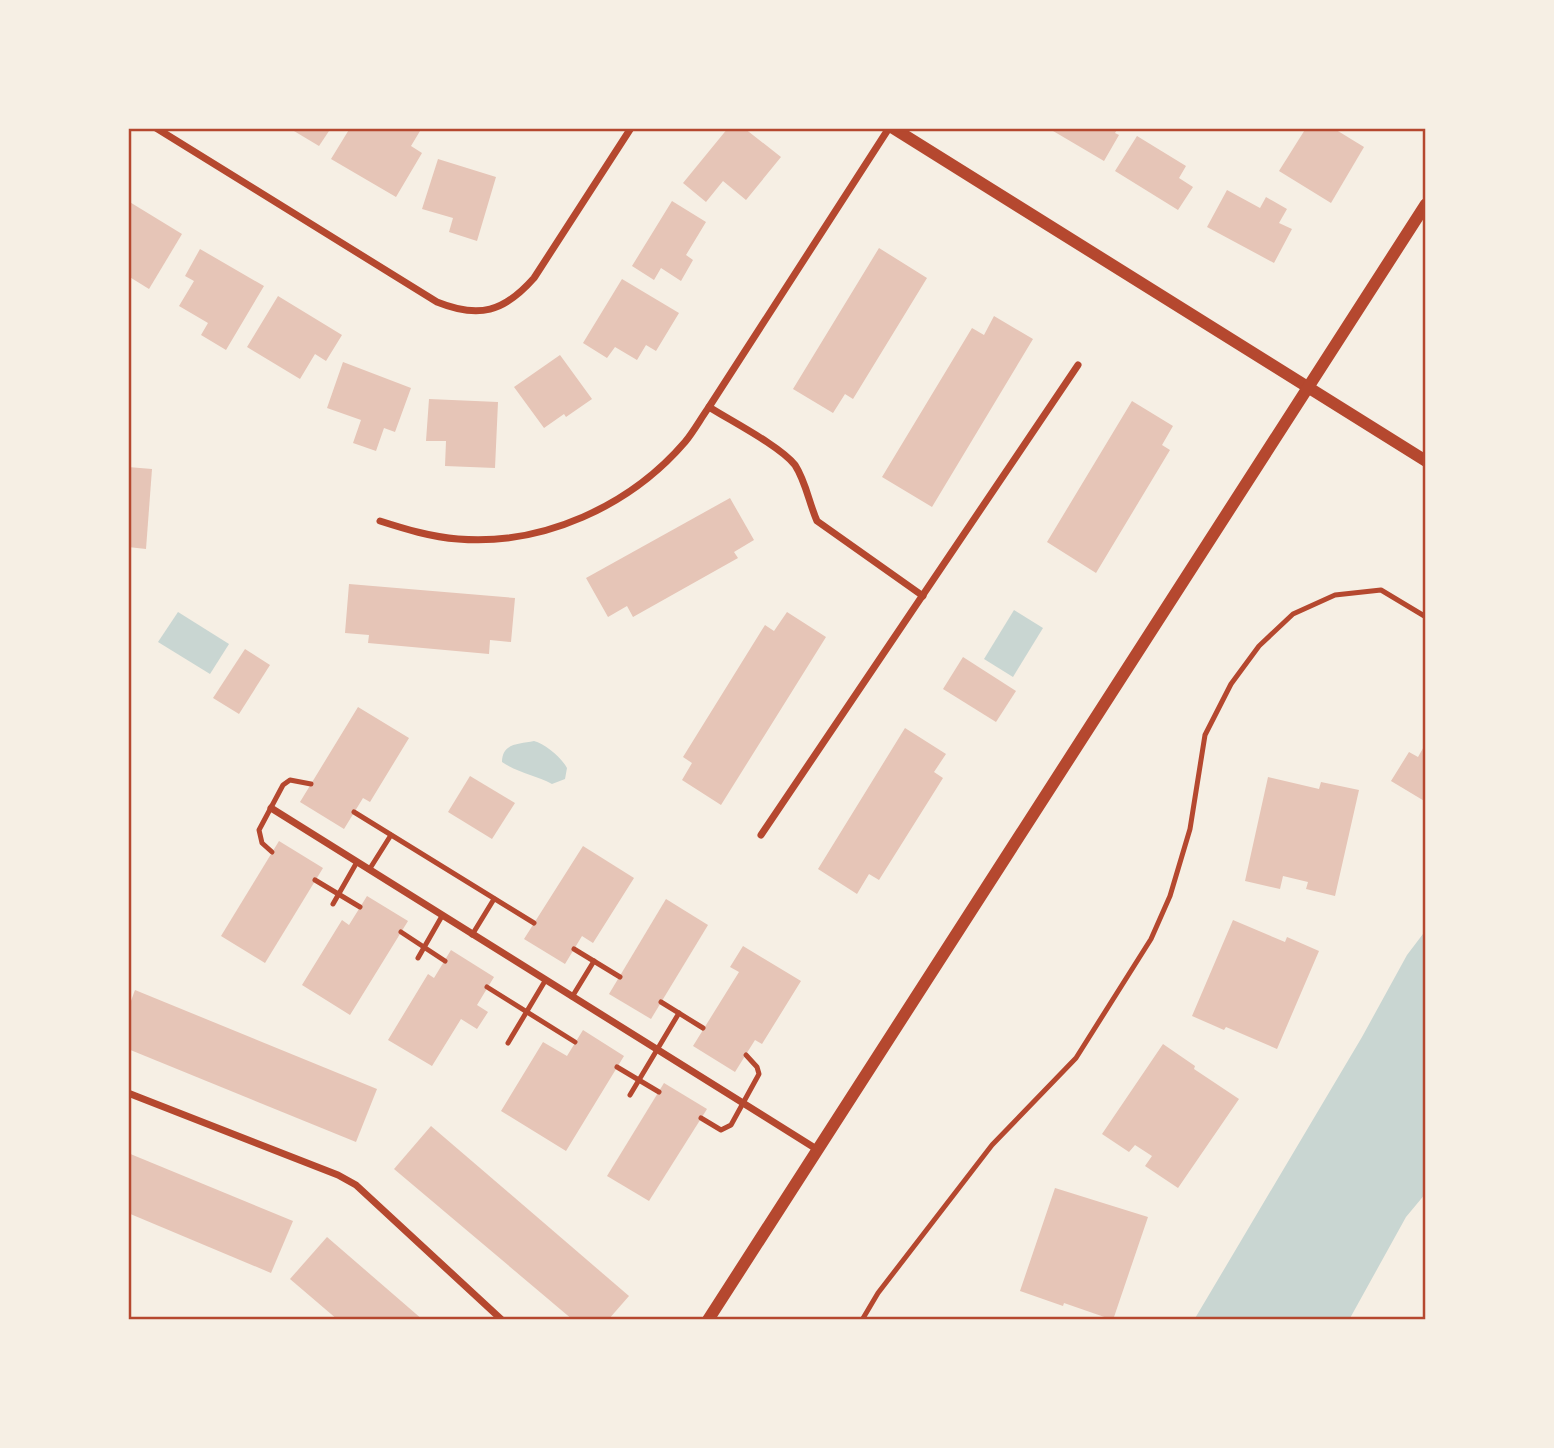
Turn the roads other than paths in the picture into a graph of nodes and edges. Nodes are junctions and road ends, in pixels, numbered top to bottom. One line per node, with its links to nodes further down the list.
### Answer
1 (156, 128): 2 (street)
2 (631, 128)
3 (891, 128): 6 (street); 7 (street)
4 (1426, 204): 6 (street)
5 (1078, 365): 10 (street)
6 (1309, 387): 8 (street); 53 (street)
7 (709, 407): 9 (street); 10 (street)
8 (1426, 461)
9 (380, 521)
10 (923, 596): 16 (street)
11 (1426, 617): 56 (lane)
12 (311, 784): 13 (lane)
13 (271, 808): 17 (lane); 18 (street)
14 (355, 812): 15 (lane)
15 (391, 835): 19 (lane); 22 (lane)
16 (761, 835)
17 (272, 852)
18 (357, 862): 19 (street); 21 (lane)
19 (369, 870): 25 (street)
20 (315, 880): 21 (lane)
21 (339, 894): 23 (lane); 24 (lane)
22 (494, 899): 26 (lane); 28 (lane)
23 (333, 904)
24 (360, 907)
25 (442, 916): 28 (street); 29 (lane)
26 (534, 923)
27 (401, 932): 29 (lane)
28 (472, 935): 35 (street)
29 (424, 947): 31 (lane); 32 (lane)
30 (574, 949): 33 (lane)
31 (418, 958)
32 (445, 961)
33 (594, 961): 34 (lane); 37 (lane)
34 (620, 977)
35 (545, 981): 37 (street); 39 (lane)
36 (487, 987): 39 (lane)
37 (572, 998): 44 (street)
38 (661, 1002): 40 (lane)
39 (527, 1011): 42 (lane); 43 (lane)
40 (679, 1013): 41 (lane); 44 (lane)
41 (703, 1028)
42 (575, 1042)
43 (508, 1043)
44 (656, 1050): 47 (lane); 51 (street)
45 (746, 1055): 51 (lane)
46 (617, 1067): 47 (lane)
47 (639, 1080): 48 (lane); 50 (lane)
48 (659, 1092)
49 (128, 1093): 54 (street)
50 (630, 1096)
51 (743, 1104): 52 (lane); 53 (street)
52 (701, 1118)
53 (818, 1150): 55 (street)
54 (502, 1320)
55 (708, 1320)
56 (862, 1320)

